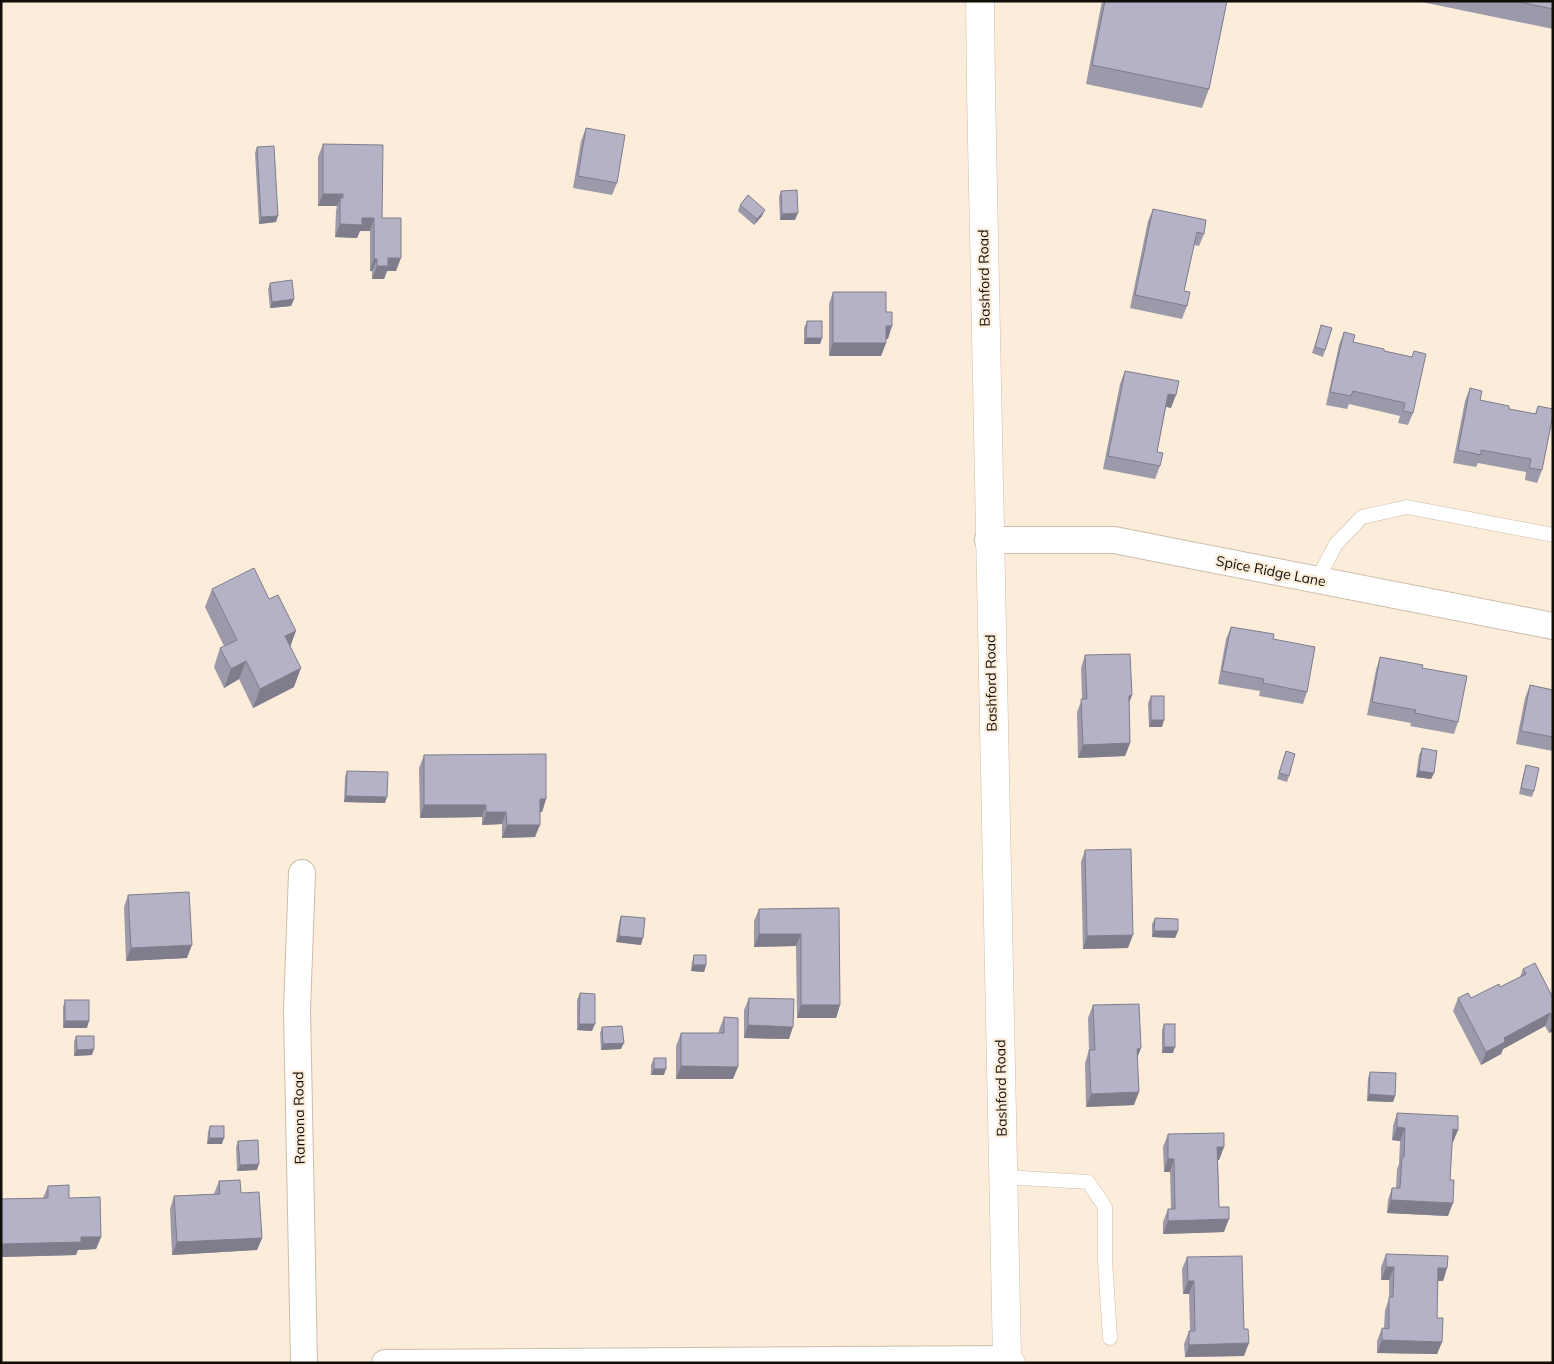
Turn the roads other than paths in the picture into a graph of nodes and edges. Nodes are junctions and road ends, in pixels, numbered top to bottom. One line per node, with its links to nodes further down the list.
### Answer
1 (980, 1): 3 (street, Bashford Road)
2 (1553, 535): 4 (lane)
3 (988, 540): 4 (street, Spice Ridge Lane); 7 (street, Bashford Road)
4 (1317, 580): 5 (street, Spice Ridge Lane)
5 (1553, 626)
6 (302, 873): 10 (street, Ramona Road)
7 (1003, 1177): 8 (lane); 9 (street, Bashford Road)
8 (1110, 1338)
9 (1008, 1362): 11 (street)
10 (304, 1363)
11 (385, 1363)

